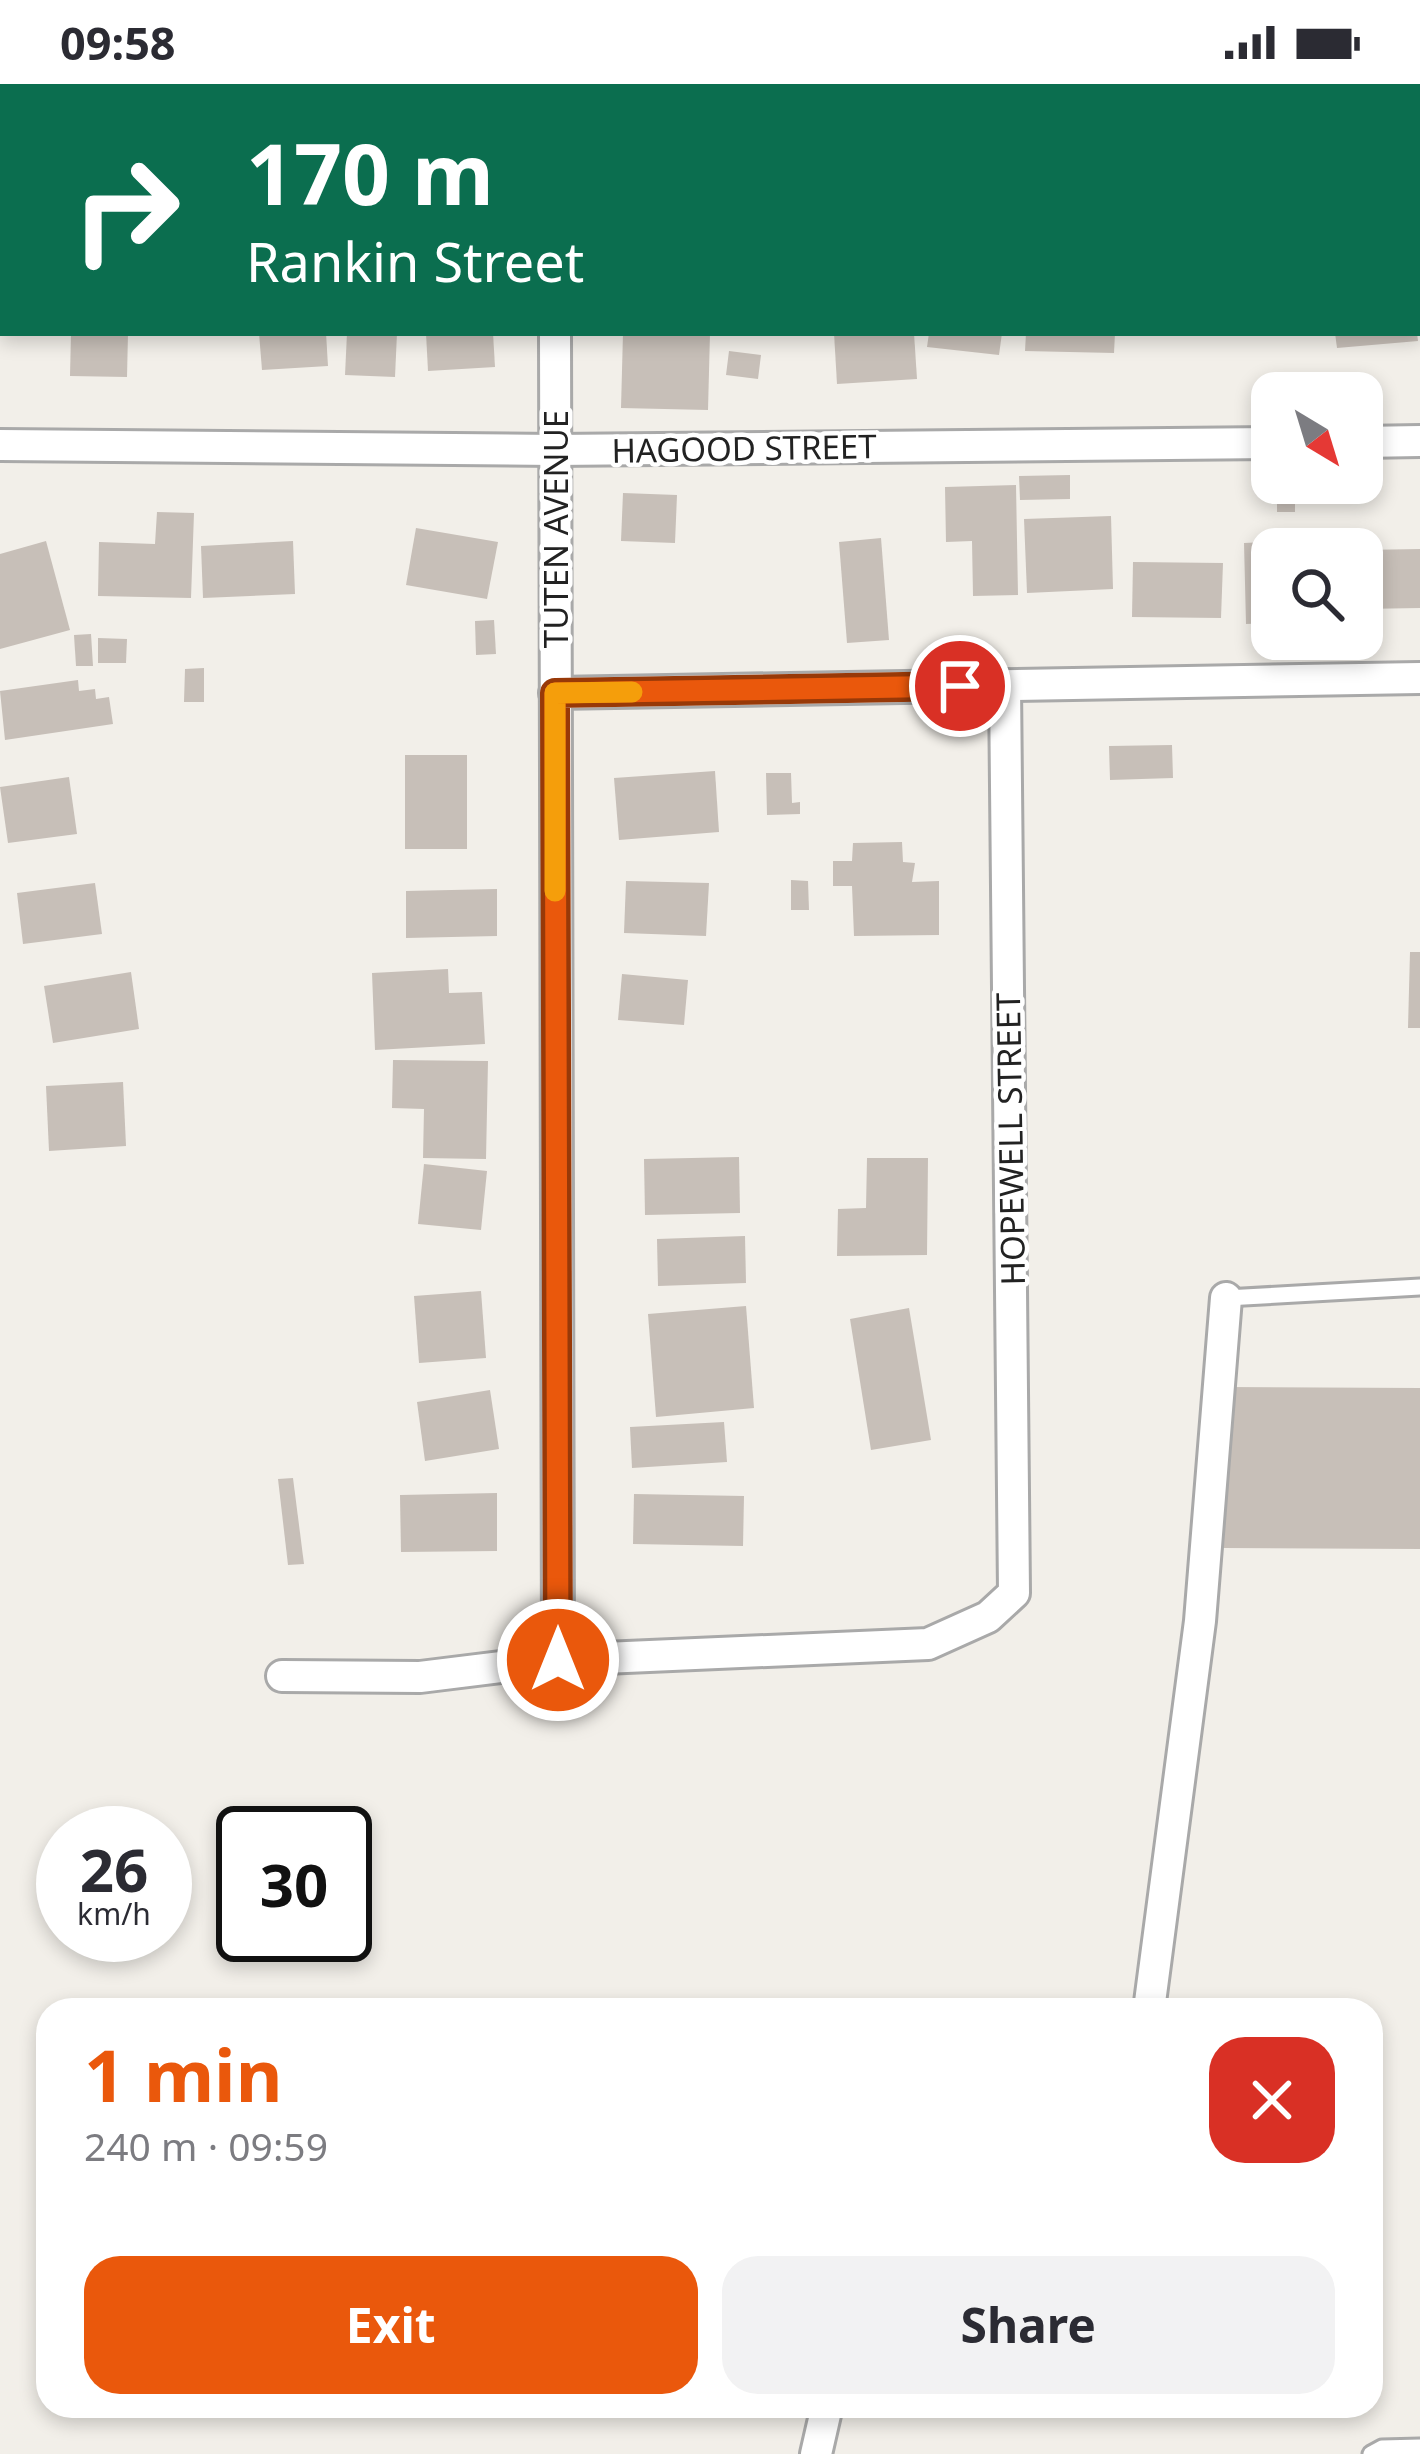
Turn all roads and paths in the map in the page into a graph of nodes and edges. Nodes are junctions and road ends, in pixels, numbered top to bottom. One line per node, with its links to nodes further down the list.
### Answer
1 (555, 336): 6 (street, TUTEN AVENUE)
2 (1420, 441): 4 (street)
3 (1251, 442): 6 (street, HAGOOD STREET)
4 (1383, 442)
5 (0, 445): 6 (street, HAGOOD STREET)
6 (555, 451): 9 (street, TUTEN AVENUE)
7 (1420, 678): 8 (street)
8 (1005, 685): 9 (street); 12 (street, HOPEWELL STREET)
9 (555, 693): 12 (street, TUTEN AVENUE)
10 (1420, 1287): 11 (lane)
11 (1226, 1298): 14 (street)
12 (558, 1660): 13 (street)
13 (282, 1676)
14 (1151, 1998)
15 (824, 2418): 17 (street)
16 (1420, 2447): 18 (lane)
17 (816, 2454)
18 (1371, 2454)

